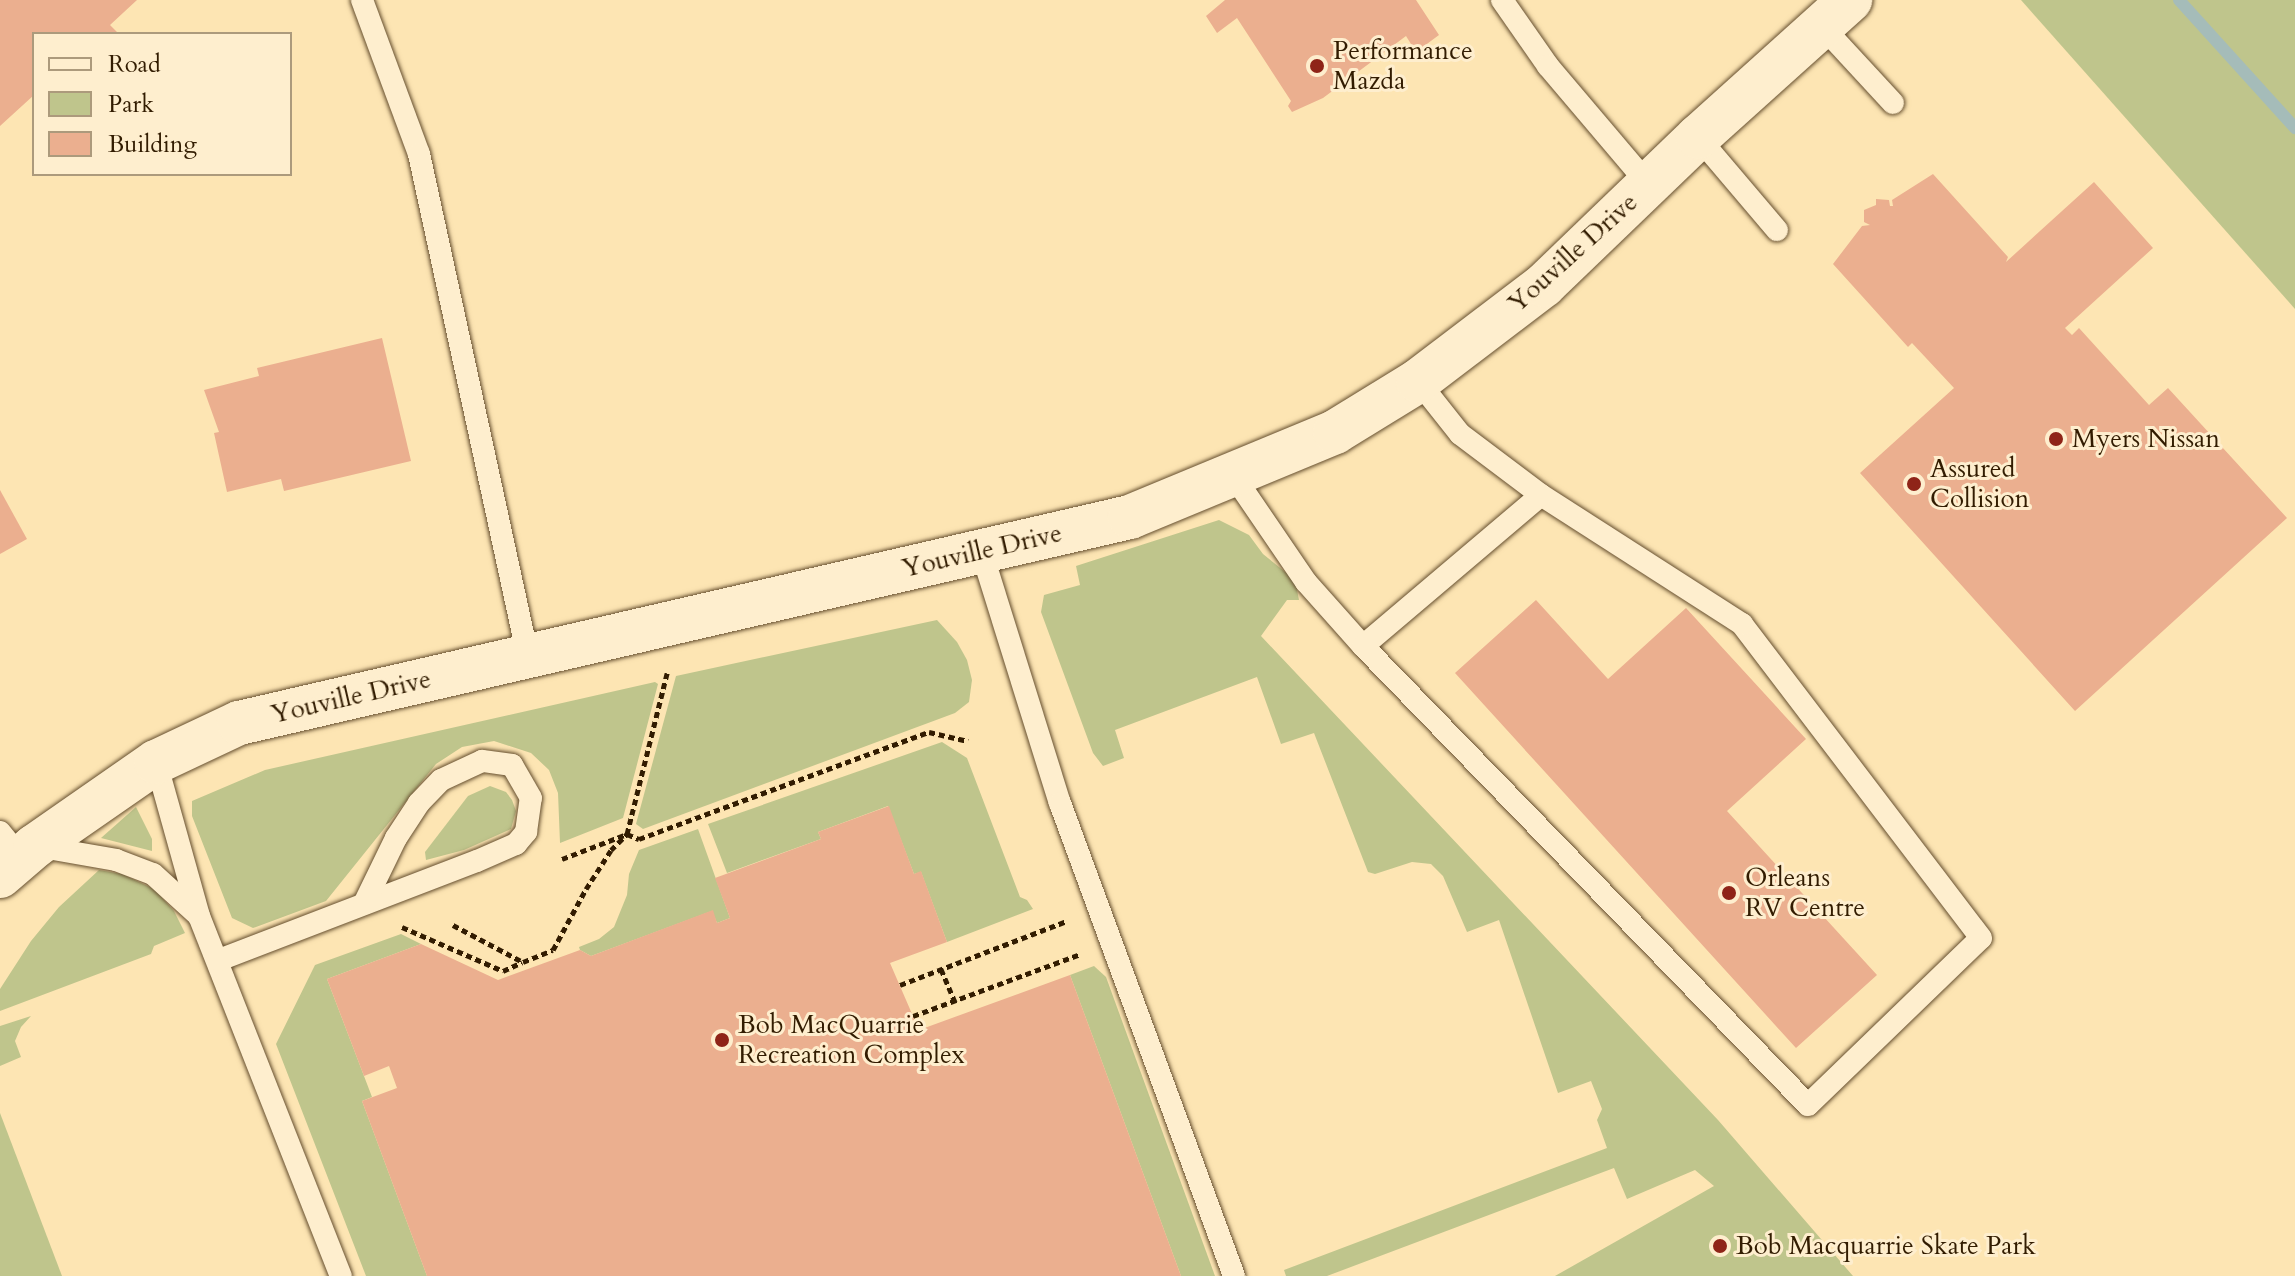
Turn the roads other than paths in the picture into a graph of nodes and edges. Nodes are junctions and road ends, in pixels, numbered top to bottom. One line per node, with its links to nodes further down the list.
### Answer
1 (362, 0): 13 (lane)
2 (1502, 0): 6 (lane)
3 (1836, 13): 4 (lane); 5 (street, Youville Drive)
4 (1893, 103)
5 (1698, 137): 6 (street, Youville Drive); 7 (lane)
6 (1649, 185): 8 (street, Youville Drive)
7 (1777, 230)
8 (1418, 381): 9 (street, Youville Drive); 10 (lane)
9 (1233, 475): 11 (street, Youville Drive); 12 (lane)
10 (1541, 495): 12 (lane); 12 (lane)
11 (981, 550): 13 (street, Youville Drive); 20 (lane)
12 (1363, 646)
13 (528, 657): 14 (street, Youville Drive)
14 (156, 762): 15 (street, Youville Drive); 17 (lane)
15 (14, 852): 17 (lane)
16 (364, 904): 16 (lane); 18 (lane)
17 (199, 916): 18 (lane)
18 (219, 960): 19 (lane)
19 (341, 1276)
20 (1234, 1276)

